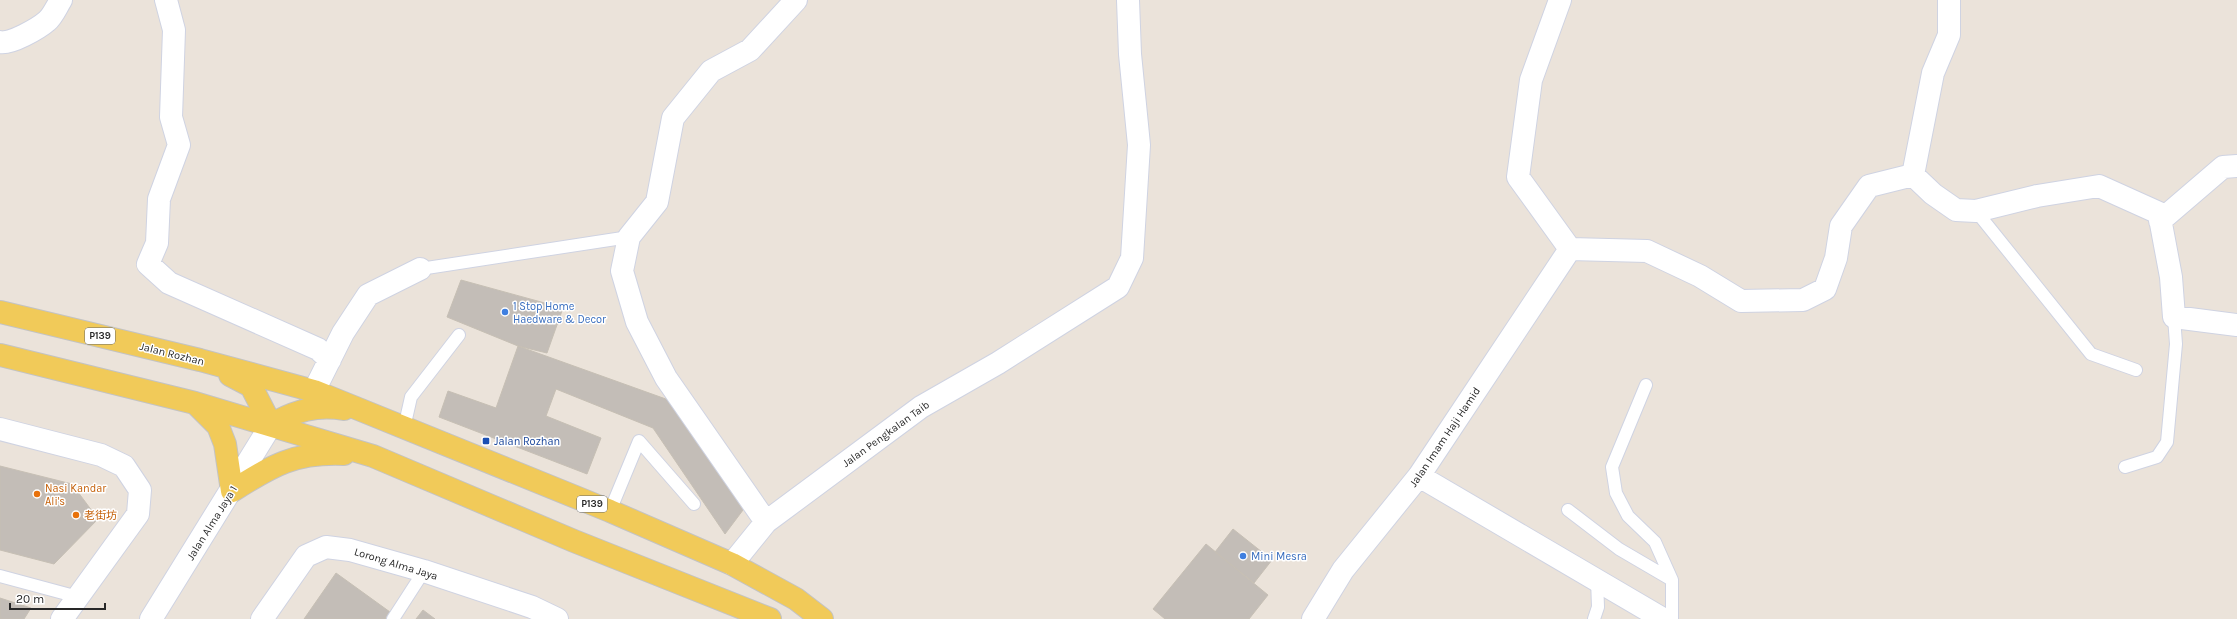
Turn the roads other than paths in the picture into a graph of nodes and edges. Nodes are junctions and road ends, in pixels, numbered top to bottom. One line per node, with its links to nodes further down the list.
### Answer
1 (61, 0): 7 (street)
2 (166, 0): 21 (street)
3 (796, 0): 12 (street)
4 (1128, 0): 37 (street, Jalan Pengkalan Taib)
5 (1560, 0): 13 (street)
6 (1949, 0): 9 (street)
7 (0, 42)
8 (2237, 166): 11 (street)
9 (1914, 175): 10 (street); 13 (street)
10 (1976, 211): 11 (street); 22 (lane)
11 (2160, 221): 16 (street)
12 (629, 237): 14 (lane); 37 (street)
13 (1570, 249): 32 (street, Jalan Imam Haji Hamid)
14 (420, 269): 21 (street)
15 (0, 312): 20 (main road, Jalan Rozhan / P139)
16 (2174, 317): 17 (street); 31 (lane)
17 (2237, 325)
18 (459, 335): 28 (lane)
19 (0, 356): 25 (main road)
20 (200, 360): 24 (main road, Jalan Rozhan / P139); 27 (main road)
21 (330, 360): 24 (street)
22 (2136, 370)
23 (1646, 385): 42 (lane)
24 (314, 392): 26 (main road, Jalan Rozhan / P139)
25 (195, 403): 27 (main road); 33 (main road)
26 (365, 413): 27 (main road); 28 (main road, Jalan Rozhan / P139)
27 (271, 425): 30 (main road); 33 (street, Jalan Alma Jaya 1)
28 (404, 428): 36 (main road, Jalan Rozhan / P139)
29 (0, 429): 43 (street)
30 (373, 456): 33 (main road); 50 (main road)
31 (2125, 467)
32 (1419, 476): 41 (street); 52 (street, Jalan Imam Haji Hamid)
33 (232, 490): 46 (street, Jalan Alma Jaya 1)
34 (694, 504): 36 (lane)
35 (1568, 510): 42 (lane)
36 (610, 511): 38 (main road, Jalan Rozhan / P139)
37 (766, 522): 38 (street, Jalan Pengkalan Taib)
38 (732, 564): 51 (main road, Jalan Rozhan / P139)
39 (424, 572): 44 (street, Lorong Alma Jaya); 47 (street, Lorong Alma Jaya); 48 (lane)
40 (0, 576): 43 (lane)
41 (1597, 579): 53 (lane); 54 (street)
42 (1672, 580): 55 (lane)
43 (78, 597): 45 (street)
44 (528, 613): 49 (street, Lorong Alma Jaya)
45 (62, 619)
46 (151, 619)
47 (262, 619)
48 (392, 619)
49 (557, 619)
50 (770, 619)
51 (822, 619)
52 (1313, 619)
53 (1594, 619)
54 (1663, 619)
55 (1672, 619)

